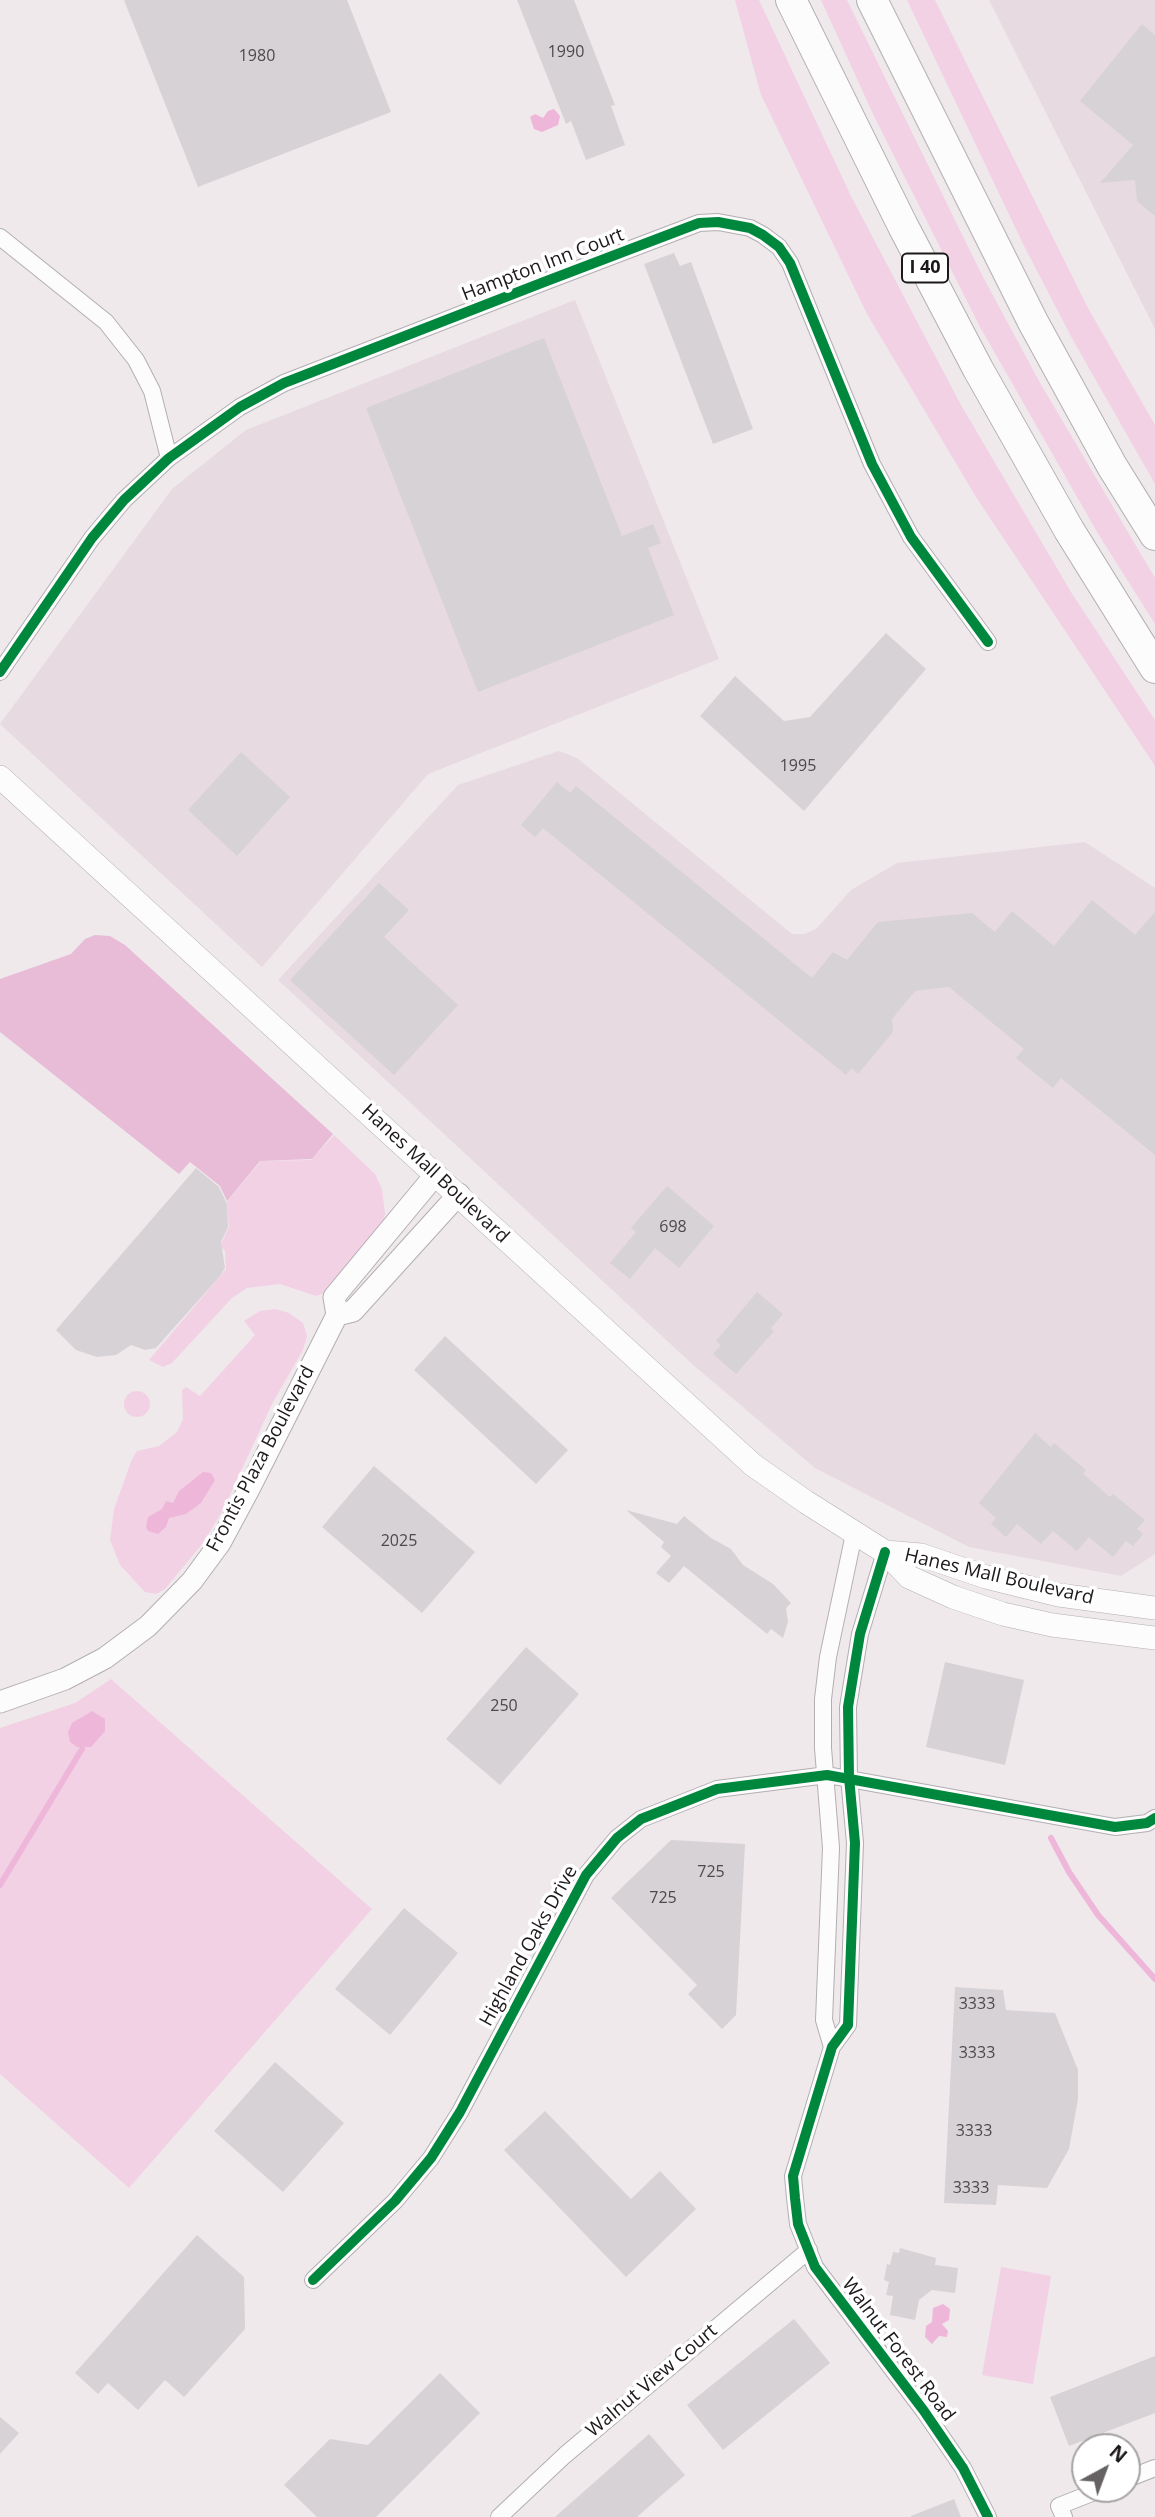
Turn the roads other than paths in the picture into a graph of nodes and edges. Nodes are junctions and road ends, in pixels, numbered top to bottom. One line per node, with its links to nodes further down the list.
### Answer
1 (791, 0): 7 (highway, I 40)
2 (872, 0): 5 (highway)
3 (0, 237): 4 (street)
4 (169, 458): 6 (street, Hampton Inn Court); 8 (street, Hampton Inn Court)
5 (1155, 535)
6 (988, 642)
7 (1155, 668)
8 (0, 672)
9 (0, 777): 10 (main road, Hanes Mall Boulevard)
10 (436, 1174): 11 (main road, Hanes Mall Boulevard); 12 (street, Frontis Plaza Boulevard)
11 (459, 1194): 12 (street); 13 (main road, Hanes Mall Boulevard)
12 (337, 1315): 17 (street, Frontis Plaza Boulevard)
13 (854, 1534): 14 (main road, Hanes Mall Boulevard); 18 (street)
14 (886, 1552): 15 (main road, Hanes Mall Boulevard); 16 (main road, Hanes Mall Boulevard); 19 (street, Walnut Forest Road)
15 (1155, 1608)
16 (1155, 1638)
17 (0, 1702)
18 (827, 1775): 19 (street, Highland Oaks Drive); 21 (street); 23 (street, Highland Oaks Drive)
19 (849, 1777): 20 (street, Highland Oaks Drive); 21 (street, Walnut Forest Road)
20 (1155, 1818)
21 (832, 2047): 22 (street, Walnut Forest Road)
22 (809, 2250): 25 (street, Walnut View Court); 26 (street, Walnut Forest Road)
23 (313, 2280)
24 (1071, 2501): 27 (street)
25 (499, 2517)
26 (988, 2517)
27 (1064, 2517)

